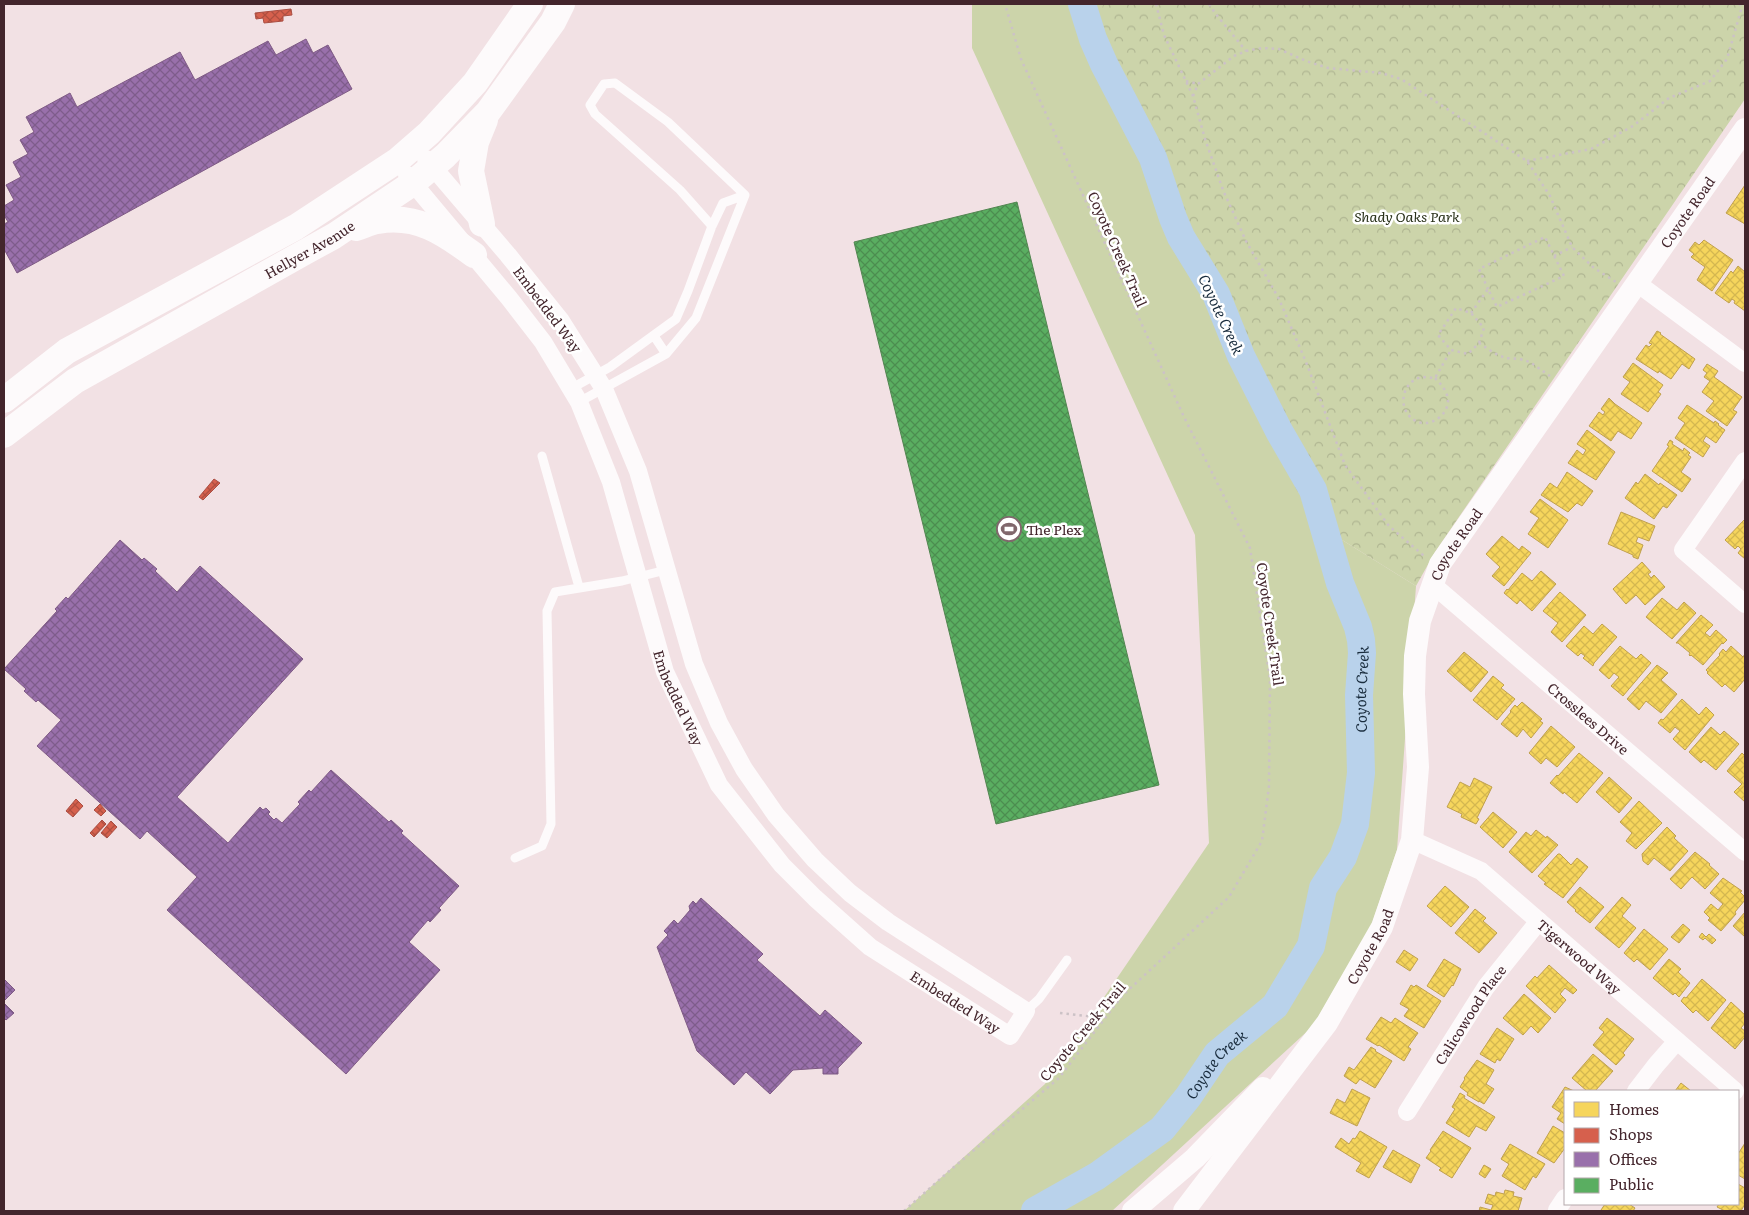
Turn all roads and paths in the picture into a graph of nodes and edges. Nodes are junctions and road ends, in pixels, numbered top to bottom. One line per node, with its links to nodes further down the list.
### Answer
1 (530, 4): 13 (main road, Hellyer Avenue)
2 (562, 4): 11 (main road, Hellyer Avenue)
3 (1005, 4): 53 (path, Coyote Creek Trail)
4 (1156, 4): 8 (path)
5 (1209, 4): 7 (path)
6 (1740, 4): 14 (path)
7 (1246, 51): 9 (path); 14 (path)
8 (1186, 81): 9 (path); 10 (path)
9 (1198, 84): 10 (path)
10 (1193, 96): 40 (path)
11 (488, 112): 15 (main road, Hellyer Avenue); 18 (main road)
12 (1745, 128): 24 (street, Coyote Road)
13 (406, 153): 15 (street, Embedded Way); 16 (street, Embedded Way); 36 (main road, Hellyer Avenue)
14 (1527, 161): 21 (path)
15 (433, 167): 16 (main road, Hellyer Avenue); 18 (street, Embedded Way)
16 (413, 183): 20 (main road, Hellyer Avenue); 22 (street, Embedded Way)
17 (745, 195): 19 (lane); 19 (lane); 30 (lane)
18 (482, 224): 34 (street, Embedded Way)
19 (712, 226): 27 (lane)
20 (334, 236): 22 (main road); 37 (main road, Hellyer Avenue)
21 (1572, 247): 23 (path); 24 (path)
22 (474, 255): 35 (street, Embedded Way)
23 (1554, 256): 25 (path); 25 (path)
24 (1628, 283): 31 (street); 43 (street, Coyote Road)
25 (1488, 289): 26 (path)
26 (1471, 313): 28 (path); 29 (path)
27 (654, 336): 30 (lane); 34 (lane)
28 (1479, 343): 29 (path); 32 (path)
29 (1451, 350): 33 (path)
30 (666, 354): 34 (lane)
31 (1745, 363)
32 (1551, 377)
33 (1435, 378): 33 (path)
34 (600, 382): 35 (lane); 35 (lane); 41 (street, Embedded Way)
35 (576, 395): 42 (street, Embedded Way)
36 (4, 400)
37 (4, 435)
38 (542, 456): 44 (lane)
39 (1745, 461): 45 (street)
40 (1425, 557)
41 (666, 570): 42 (lane); 51 (street, Embedded Way)
42 (638, 577): 44 (lane); 51 (street, Embedded Way)
43 (1432, 584): 46 (street, Coyote Road); 47 (street, Crosslees Drive)
44 (579, 588): 48 (lane)
45 (1745, 604)
46 (1412, 840): 49 (street, Tigerwood Way); 54 (street, Coyote Road)
47 (1745, 852)
48 (515, 858)
49 (1540, 921): 55 (street, Tigerwood Way); 58 (street, Calicowood Place)
50 (1067, 960): 51 (lane)
51 (1026, 1011)
52 (1060, 1013): 53 (path)
53 (1105, 1018): 59 (path, Coyote Creek Trail)
54 (1327, 1023): 60 (street, Coyote Road); 61 (street, Coyote Road)
55 (1677, 1041): 56 (street); 57 (street, Tigerwood Way)
56 (1637, 1090)
57 (1734, 1090)
58 (1407, 1112)
59 (904, 1211)
60 (1133, 1211)
61 (1184, 1211)

